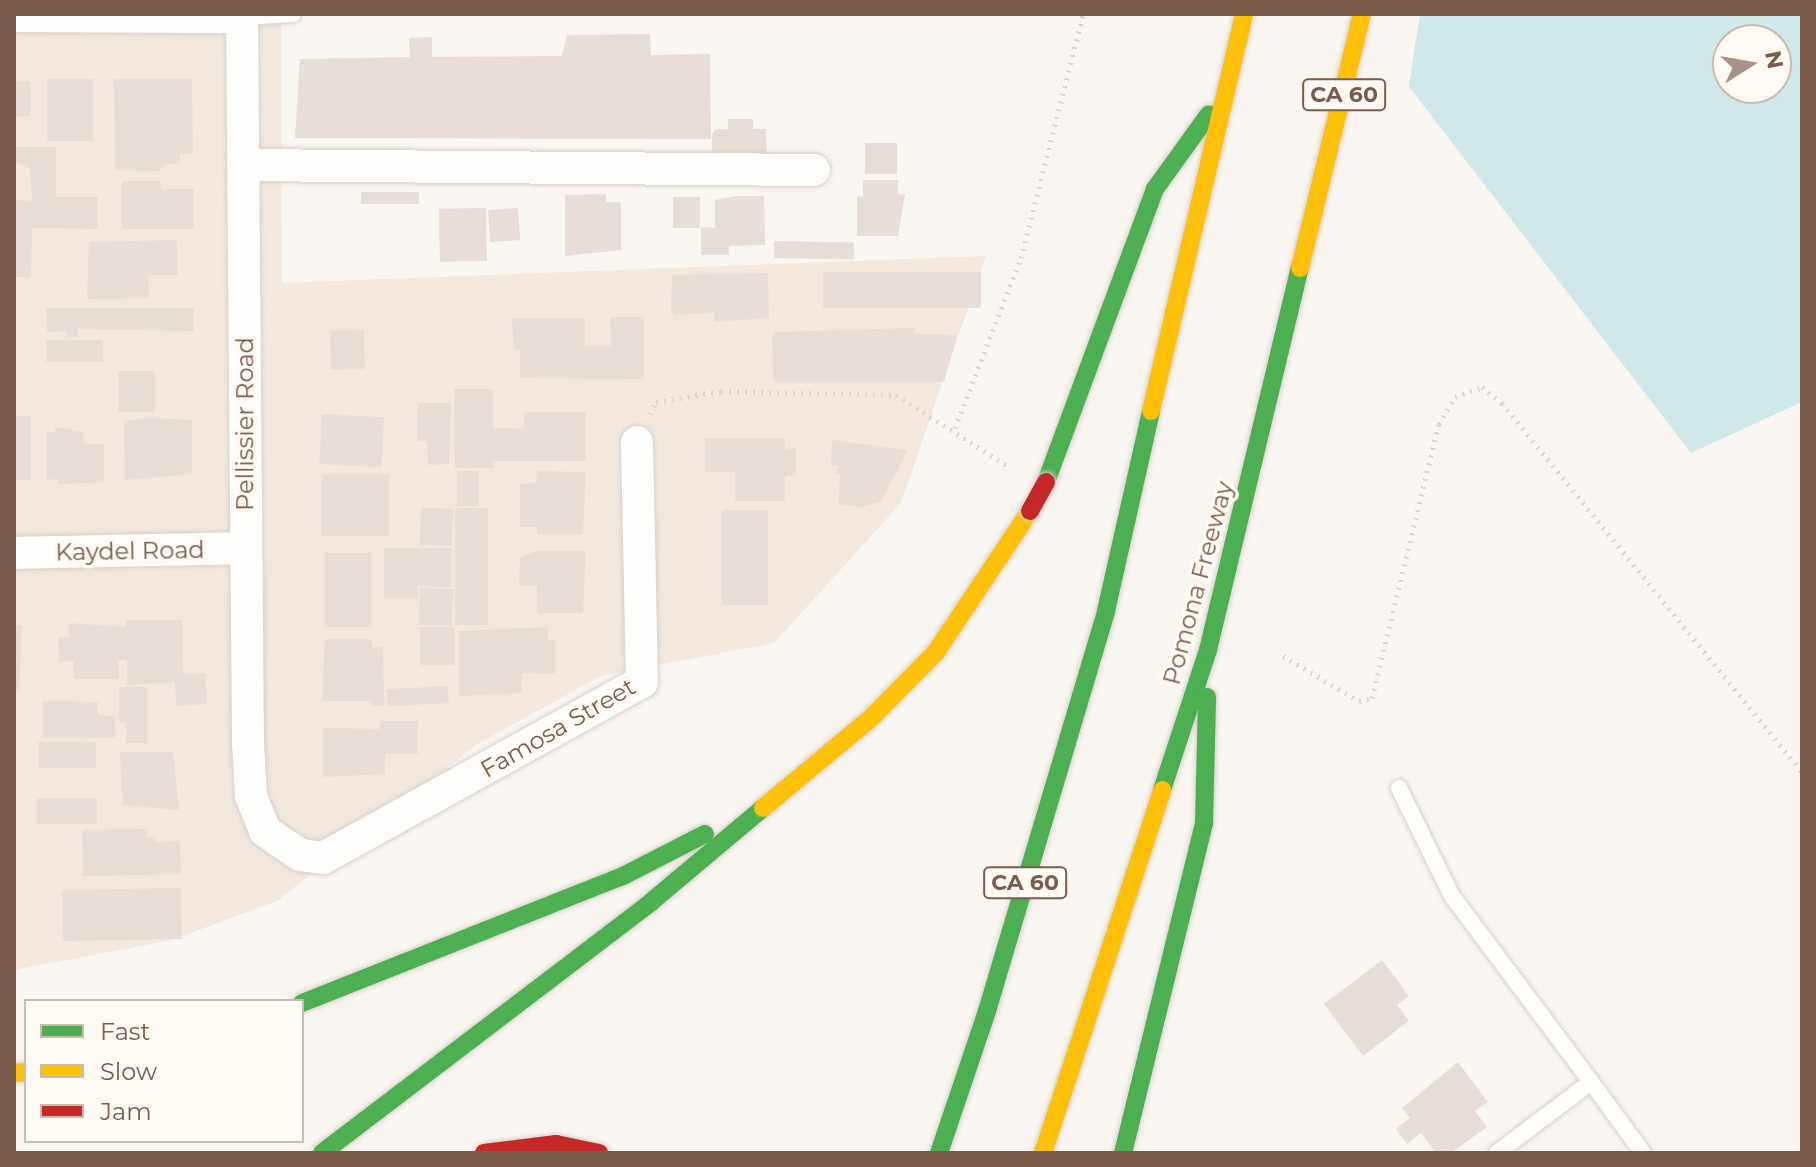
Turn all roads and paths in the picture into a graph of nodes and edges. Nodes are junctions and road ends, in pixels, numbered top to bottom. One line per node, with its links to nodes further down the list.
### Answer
1 (293, 14): 6 (lane)
2 (1083, 14): 10 (path)
3 (1244, 14): 7 (highway, CA 60)
4 (1362, 14): 15 (highway, Pomona Freeway / CA 60)
5 (14, 16): 6 (street)
6 (242, 16): 8 (street, Pellissier Road)
7 (1220, 100): 19 (highway, bridge); 26 (highway, CA 60)
8 (243, 165): 9 (street); 13 (street, Pellissier Road)
9 (814, 170)
10 (955, 428): 11 (path); 12 (path)
11 (637, 442): 20 (street, Famosa Street)
12 (1008, 466)
13 (245, 548): 14 (street, Kaydel Road); 20 (street, Pellissier Road)
14 (14, 553)
15 (1208, 650): 27 (highway, Pomona Freeway / CA 60); 28 (highway)
16 (1283, 656): 17 (path)
17 (1802, 772)
18 (1399, 788): 22 (lane)
19 (782, 795): 21 (highway); 23 (highway)
20 (265, 831)
21 (304, 1002)
22 (1591, 1082): 29 (lane); 30 (lane)
23 (322, 1153)
24 (484, 1153): 25 (highway)
25 (599, 1153)
26 (939, 1153)
27 (1043, 1153)
28 (1123, 1153)
29 (1497, 1153)
30 (1643, 1153)

